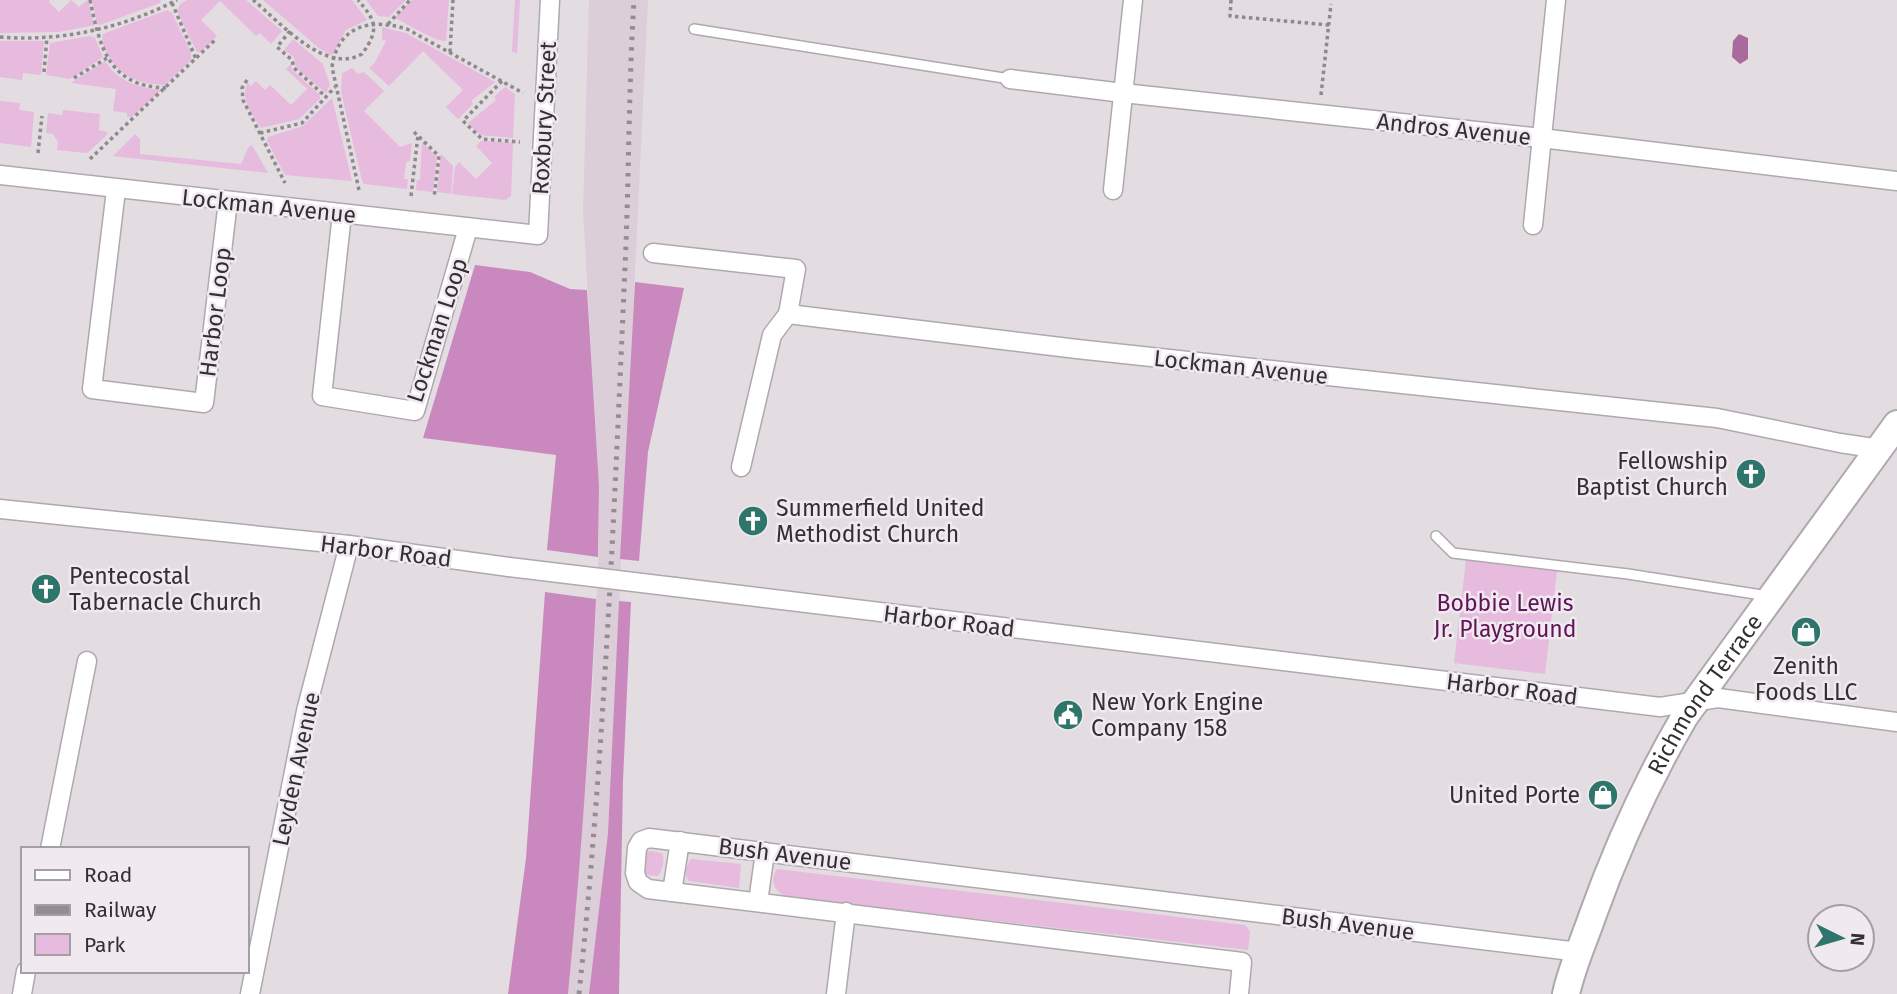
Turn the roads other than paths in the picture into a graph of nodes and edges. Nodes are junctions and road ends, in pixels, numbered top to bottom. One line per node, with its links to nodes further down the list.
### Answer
1 (550, 0): 16 (street, Roxbury Street)
2 (1133, 0): 6 (street)
3 (1556, 0): 7 (street)
4 (694, 30): 5 (lane)
5 (1010, 79): 6 (street, Andros Avenue)
6 (1123, 93): 7 (street, Andros Avenue); 11 (street)
7 (1541, 138): 9 (street, Andros Avenue); 14 (street)
8 (0, 175): 10 (street, Lockman Avenue)
9 (1897, 181)
10 (116, 190): 12 (street, Lockman Avenue); 12 (street, Harbor Loop)
11 (1113, 190)
12 (228, 201): 13 (street, Lockman Avenue)
13 (342, 214): 15 (street, Lockman Avenue); 15 (street, Lockman Loop)
14 (1533, 225)
15 (468, 228): 16 (street, Lockman Avenue)
16 (538, 235)
17 (653, 253): 18 (street)
18 (788, 313): 20 (street, Lockman Avenue); 21 (street)
19 (1897, 424): 20 (main road, Richmond Terrace)
20 (1880, 449): 25 (main road, Richmond Terrace)
21 (741, 467)
22 (0, 509): 24 (street, Harbor Road)
23 (1436, 536): 25 (lane)
24 (349, 545): 27 (street, Harbor Road, bridge); 38 (street, Leyden Avenue)
25 (1773, 597): 27 (main road, Richmond Terrace)
26 (87, 662): 30 (street)
27 (1694, 702): 28 (street, Harbor Road); 35 (main road, Richmond Terrace)
28 (1897, 722)
29 (680, 841): 31 (street, Bush Avenue); 32 (street); 32 (street, Bush Avenue)
30 (50, 847)
31 (765, 852): 33 (street); 35 (street, Bush Avenue)
32 (673, 892): 33 (street, Bush Avenue)
33 (758, 902): 34 (street, Bush Avenue)
34 (846, 912): 39 (street); 40 (street, Bush Avenue)
35 (1579, 952): 41 (main road, Richmond Terrace)
36 (26, 973): 37 (street)
37 (22, 994)
38 (250, 994)
39 (836, 994)
40 (1239, 994)
41 (1566, 994)

